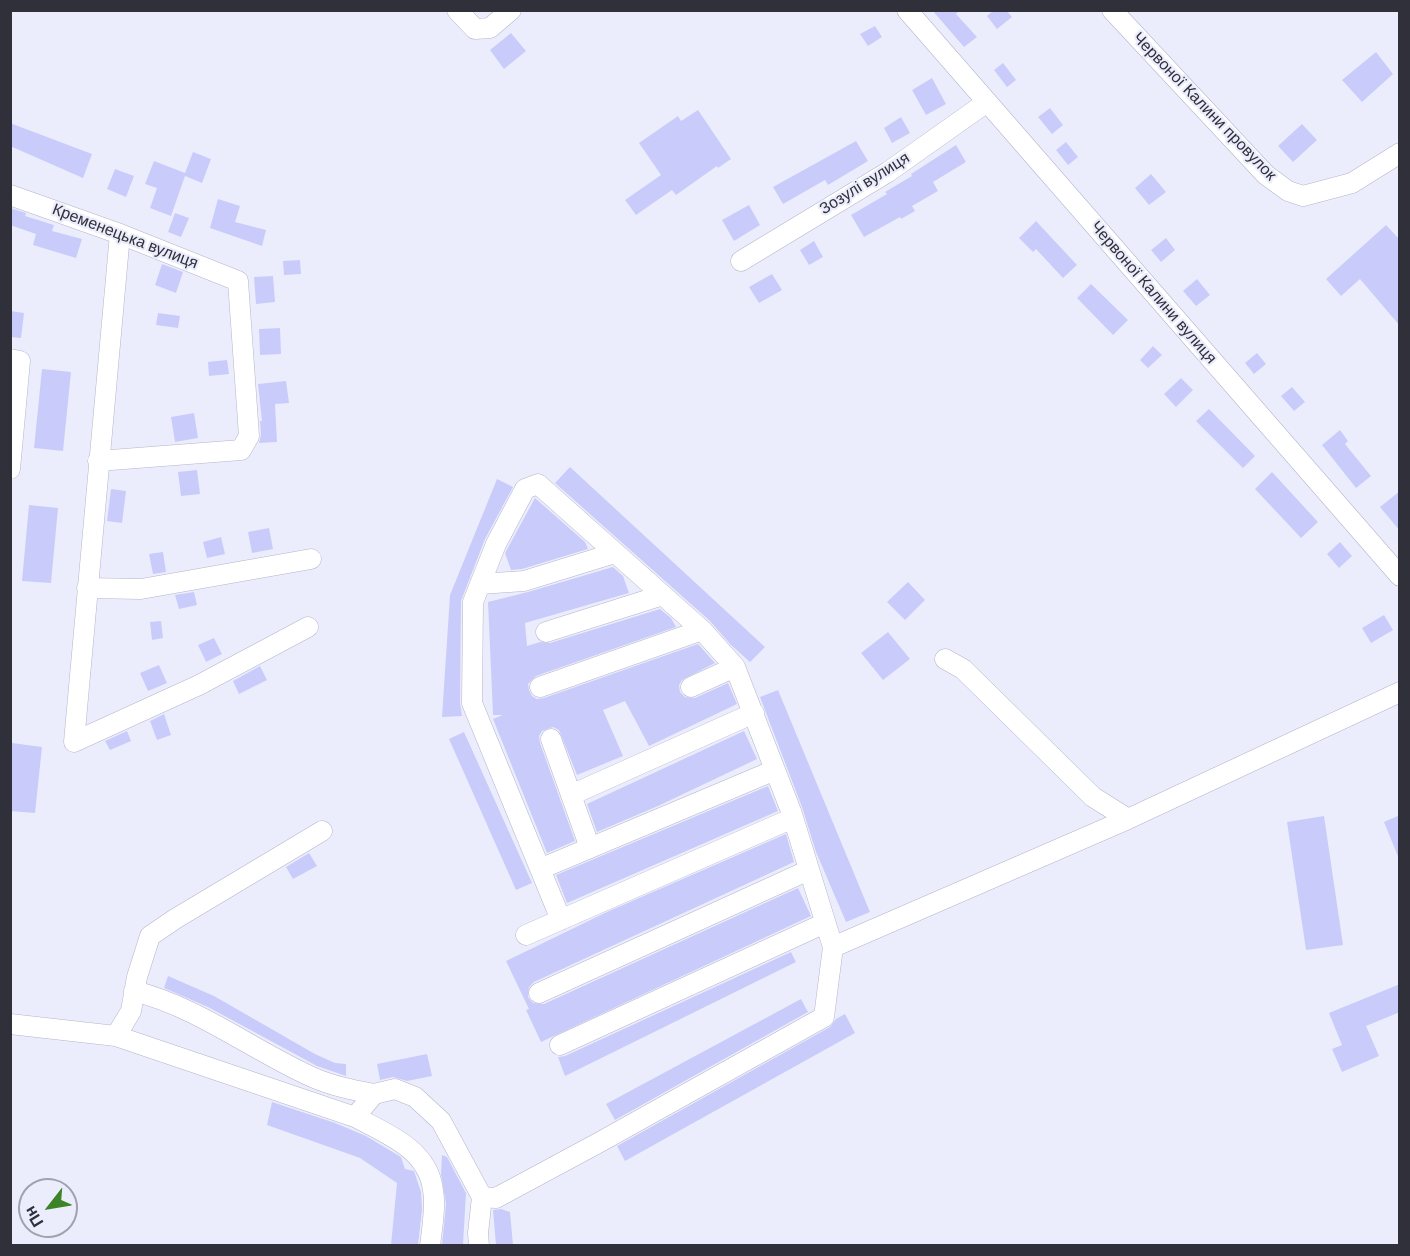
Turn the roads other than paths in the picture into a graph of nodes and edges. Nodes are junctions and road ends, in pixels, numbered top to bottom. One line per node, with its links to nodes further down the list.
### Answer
1 (457, 10): 2 (street)
2 (511, 10)
3 (907, 10): 5 (street, Червоної Калини вулиця)
4 (1112, 10): 6 (street, Червоної Калини провулок)
5 (987, 102): 9 (street, Зозулі вулиця); 15 (street, Червоної Калини вулиця)
6 (1400, 153)
7 (10, 195): 8 (street, Кременецька вулиця)
8 (120, 234): 11 (street); 11 (street, Кременецька вулиця)
9 (741, 261)
10 (10, 359): 12 (street)
11 (98, 462): 17 (street)
12 (10, 469)
13 (615, 553): 16 (street); 16 (street); 18 (street)
14 (311, 560): 17 (street)
15 (1400, 576)
16 (480, 584): 35 (street)
17 (87, 588): 19 (street)
18 (663, 595): 20 (street); 21 (street)
19 (308, 627)
20 (702, 630): 23 (street); 24 (street)
21 (546, 632)
22 (945, 659): 32 (street)
23 (735, 666): 25 (street); 27 (street)
24 (540, 687)
25 (691, 687)
26 (1400, 692): 32 (street)
27 (754, 713): 29 (street); 30 (street)
28 (551, 739): 30 (street)
29 (775, 770): 31 (street); 34 (street)
30 (571, 795): 34 (street)
31 (793, 818): 36 (street); 37 (street)
32 (1128, 819): 40 (street)
33 (322, 831): 41 (street)
34 (590, 848): 35 (street)
35 (540, 869): 37 (street)
36 (809, 870): 38 (street); 42 (street)
37 (561, 920): 39 (street)
38 (825, 923): 40 (street); 45 (street)
39 (526, 935)
40 (833, 947): 48 (street)
41 (134, 991): 44 (street); 46 (street)
42 (539, 993)
43 (10, 1024): 44 (street)
44 (116, 1036): 47 (street)
45 (560, 1045)
46 (374, 1094): 47 (street); 48 (street)
47 (355, 1117): 49 (street)
48 (482, 1197): 50 (street)
49 (430, 1245)
50 (479, 1245)

